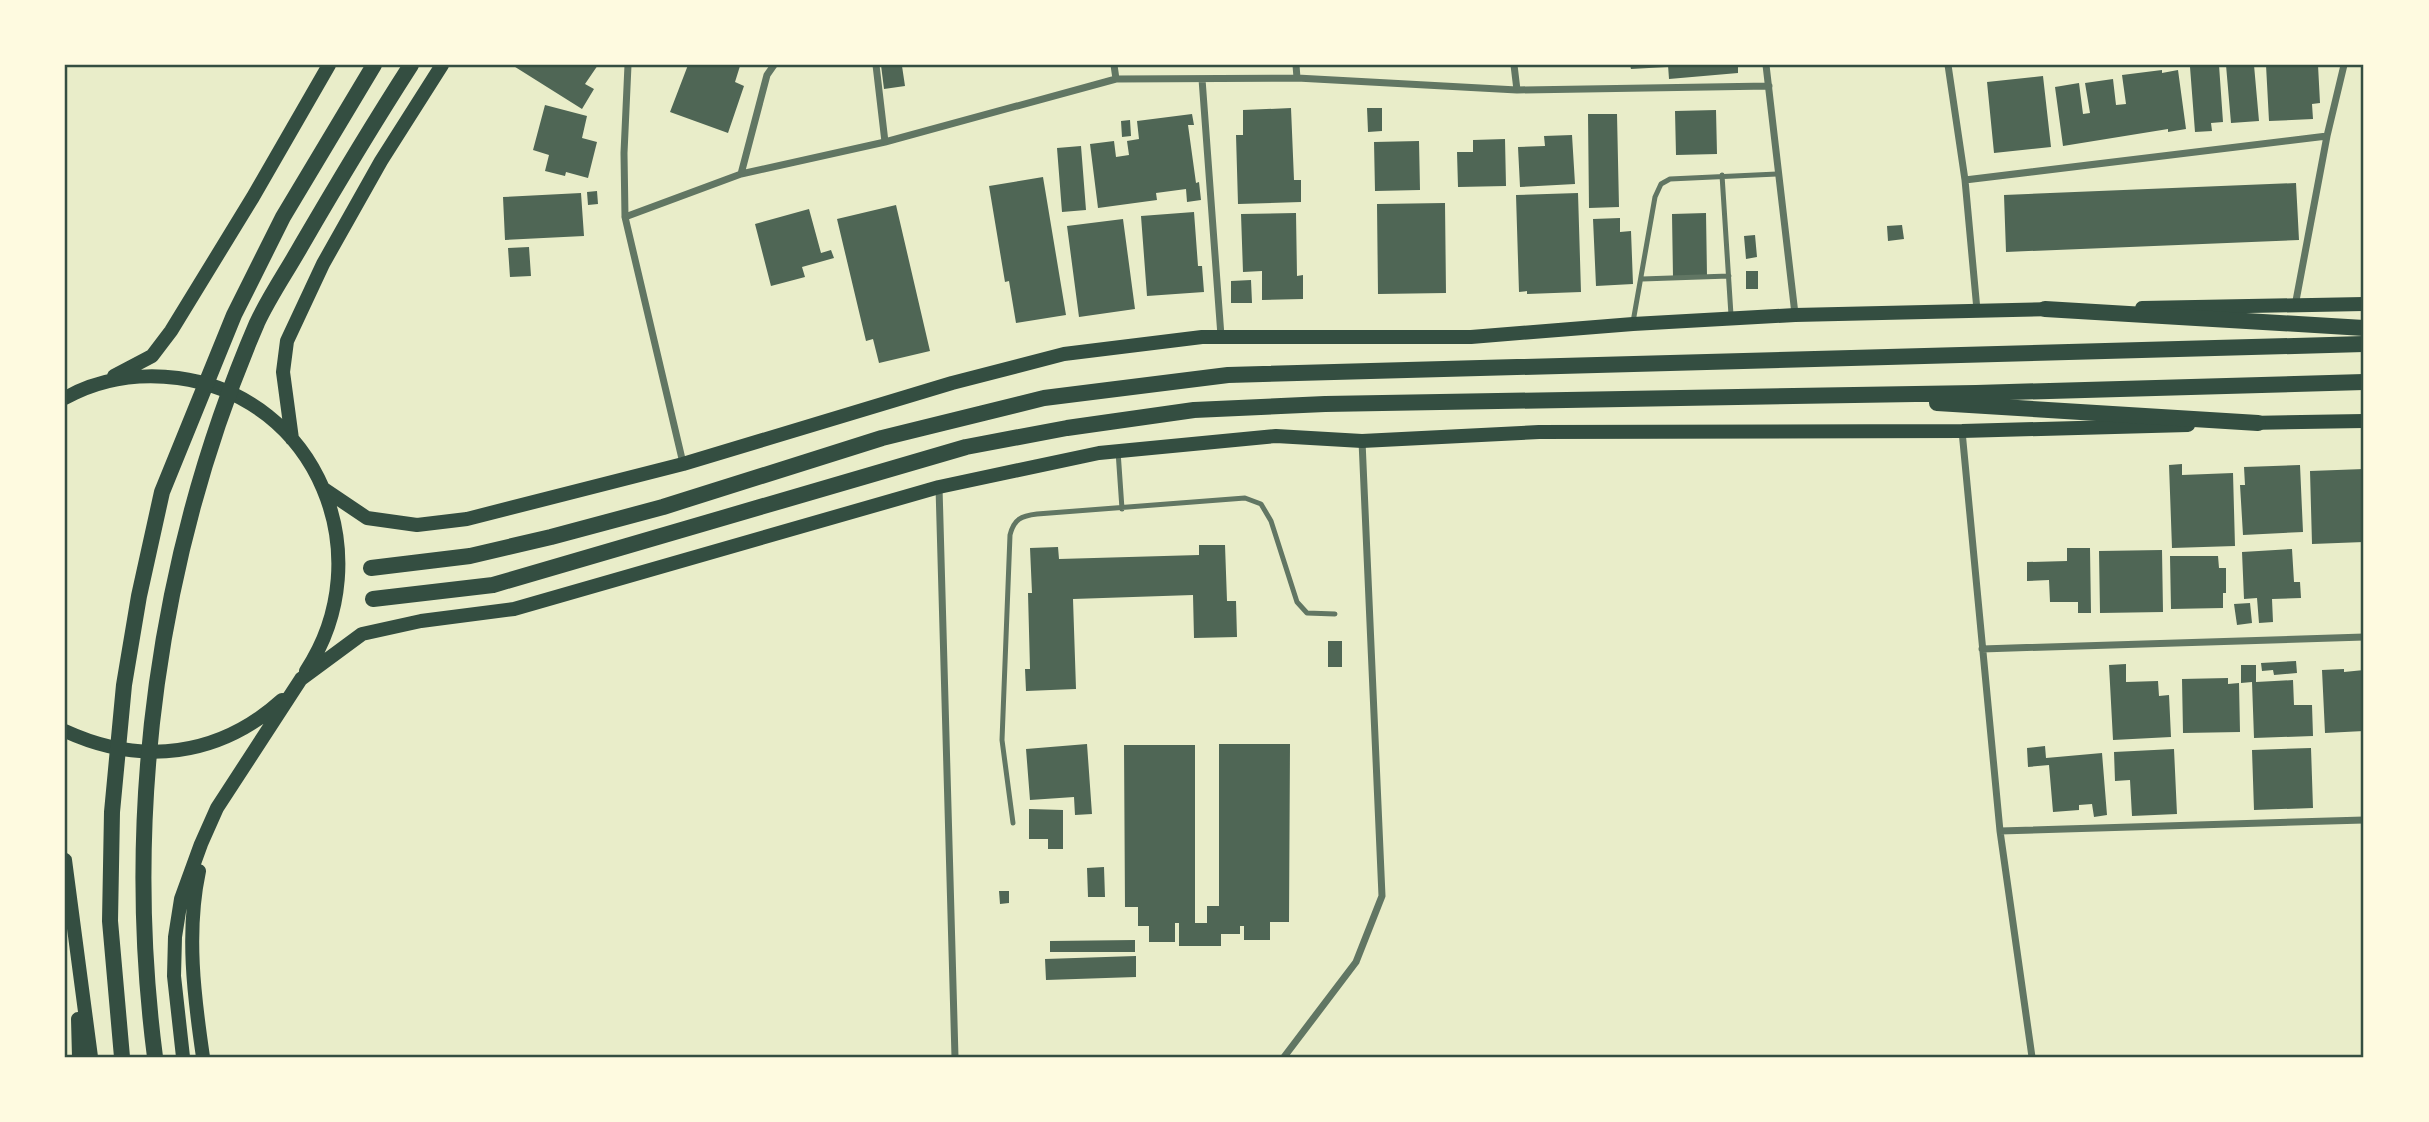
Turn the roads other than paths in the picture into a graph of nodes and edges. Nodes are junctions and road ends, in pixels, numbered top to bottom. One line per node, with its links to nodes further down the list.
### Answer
1 (328, 65): 38 (main road)
2 (374, 65): 67 (main road)
3 (411, 65): 68 (main road)
4 (442, 65): 45 (main road)
5 (628, 65): 25 (street)
6 (774, 65): 21 (street)
7 (876, 65): 20 (street)
8 (1114, 65): 15 (street)
9 (1296, 65): 14 (street)
10 (1514, 65): 18 (street)
11 (1766, 65): 17 (street)
12 (1948, 65): 24 (street)
13 (2344, 65): 19 (street)
14 (1297, 78): 16 (street); 18 (street)
15 (1116, 79): 16 (street); 20 (street)
16 (1202, 79): 36 (street)
17 (1769, 86): 18 (street); 22 (street)
18 (1517, 90)
19 (2328, 136): 24 (street); 29 (street)
20 (885, 142): 21 (street)
21 (741, 174): 25 (street)
22 (1777, 174): 23 (lane); 32 (street)
23 (1722, 176): 26 (lane); 27 (lane)
24 (1965, 180): 31 (street)
25 (625, 217): 48 (street)
26 (1728, 276): 27 (lane); 33 (lane)
27 (1642, 279): 34 (lane)
28 (2364, 304): 29 (main road)
29 (2295, 306): 30 (main road)
30 (2045, 309): 31 (main road); 35 (main road)
31 (1977, 310): 32 (main road)
32 (1795, 315): 33 (main road)
33 (1731, 319): 34 (main road)
34 (1633, 324): 36 (main road)
35 (2364, 328)
36 (1221, 336): 48 (main road)
37 (2364, 344): 52 (main road)
38 (102, 382): 41 (main road); 45 (main road)
39 (2364, 382): 40 (main road)
40 (1802, 395): 43 (main road); 53 (main road)
41 (65, 398)
42 (2364, 421): 43 (main road)
43 (2258, 423): 44 (main road)
44 (1962, 431): 46 (main road); 56 (street)
45 (292, 439): 50 (main road)
46 (1362, 441): 47 (main road); 72 (street)
47 (1118, 451): 49 (main road); 51 (lane)
48 (683, 464): 50 (main road)
49 (939, 487): 57 (main road); 71 (street)
50 (324, 489): 57 (main road)
51 (1122, 509): 54 (lane); 61 (lane)
52 (371, 568)
53 (373, 599)
54 (1335, 614)
55 (2364, 637): 56 (street)
56 (1982, 649): 62 (street)
57 (301, 679): 58 (main road); 59 (main road)
58 (65, 730)
59 (217, 808): 69 (main road); 70 (main road)
60 (2364, 820): 62 (street)
61 (1013, 823)
62 (2000, 831): 73 (street)
63 (65, 860): 64 (main road)
64 (75, 944): 65 (main road); 66 (main road)
65 (79, 1057)
66 (91, 1057)
67 (122, 1057)
68 (155, 1057)
69 (183, 1057)
70 (203, 1057)
71 (955, 1057)
72 (1284, 1057)
73 (2032, 1057)

